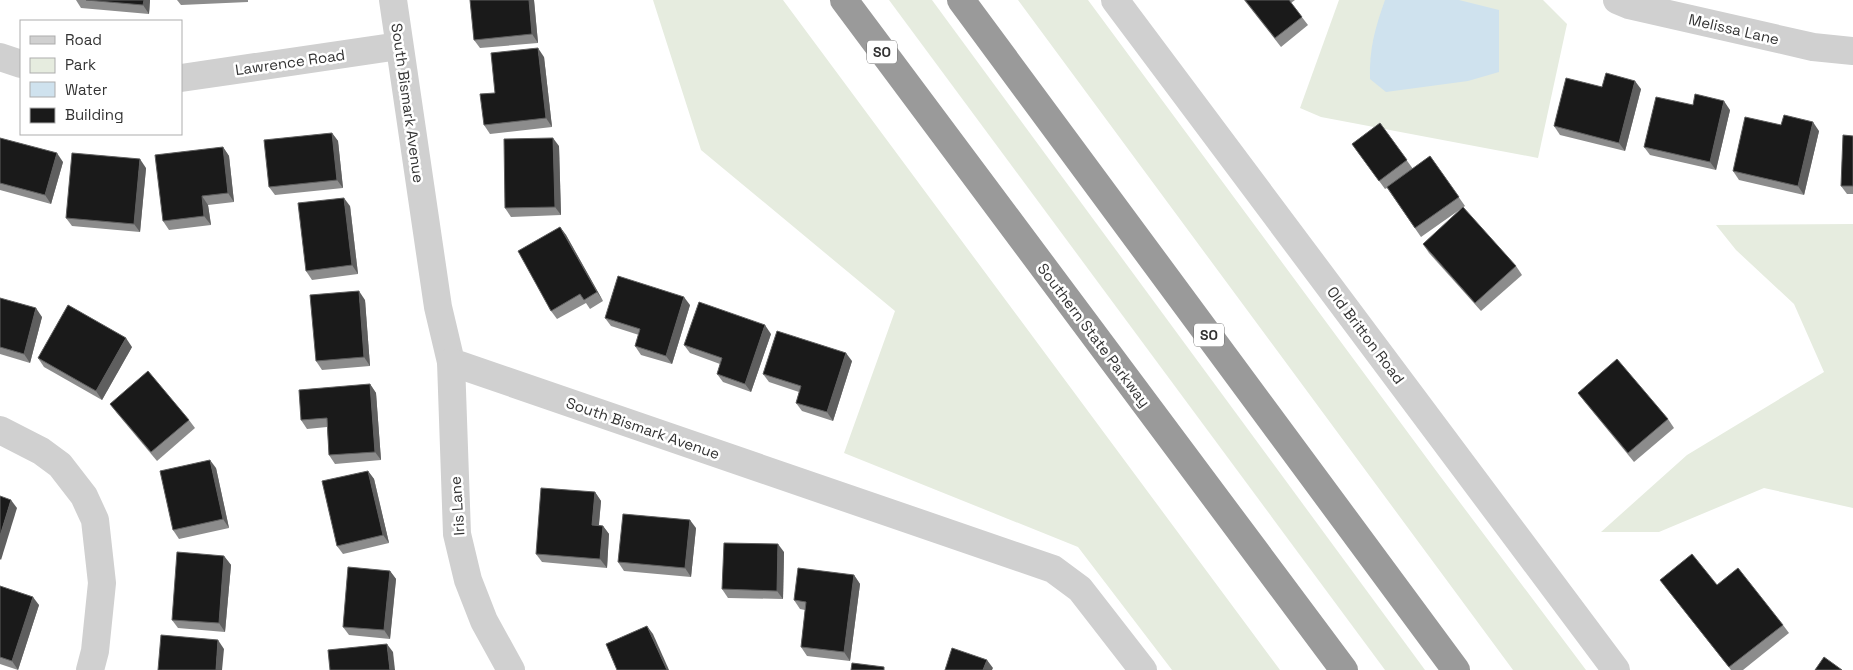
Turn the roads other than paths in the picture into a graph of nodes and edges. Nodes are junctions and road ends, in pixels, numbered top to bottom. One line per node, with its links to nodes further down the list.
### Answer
1 (393, 0): 6 (street, South Bismark Avenue)
2 (844, 0): 16 (highway, Southern State Parkway / SO)
3 (961, 0): 17 (highway, SO)
4 (1115, 0): 18 (street, Old Britton Road)
5 (1617, 0): 7 (street, Melissa Lane)
6 (399, 46): 10 (street, Lawrence Road); 11 (street, South Bismark Avenue)
7 (1853, 51)
8 (0, 57): 9 (street)
9 (20, 64)
10 (182, 78)
11 (451, 362): 14 (street, Iris Lane); 15 (street, South Bismark Avenue)
12 (0, 430): 13 (street)
13 (90, 670)
14 (511, 670)
15 (1142, 670)
16 (1344, 670)
17 (1456, 670)
18 (1616, 670)

